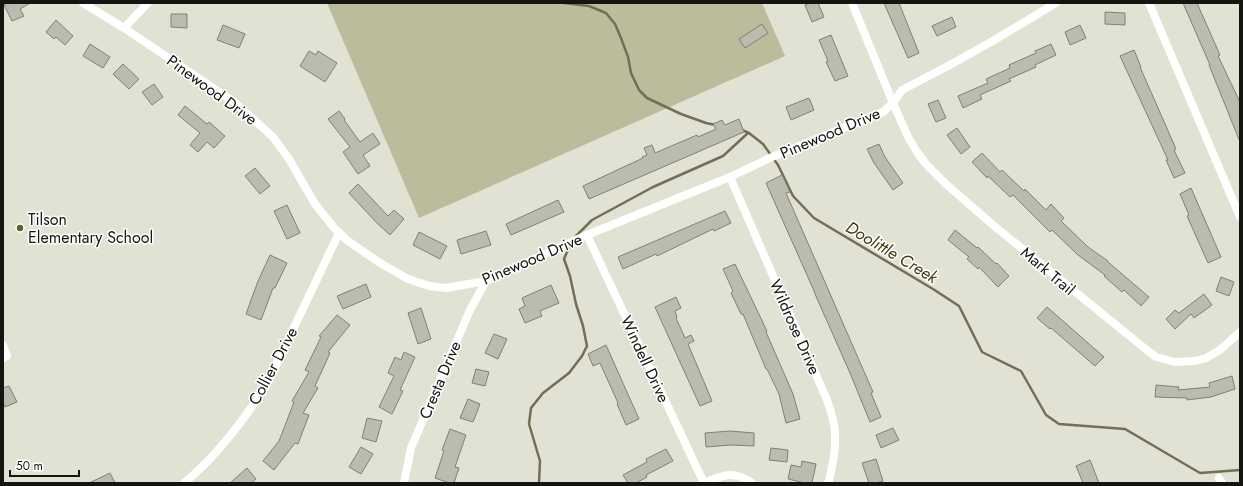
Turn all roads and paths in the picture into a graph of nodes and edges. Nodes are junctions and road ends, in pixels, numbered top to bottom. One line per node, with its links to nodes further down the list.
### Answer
1 (83, 3): 6 (street, Pinewood Drive)
2 (148, 3): 6 (street)
3 (852, 3): 7 (street, Mark Trail)
4 (1056, 3): 7 (street)
5 (1149, 3): 9 (street)
6 (124, 28): 10 (street, Pinewood Drive)
7 (893, 102): 8 (street, Pinewood Drive); 13 (street, Mark Trail)
8 (730, 177): 11 (street, Pinewood Drive); 20 (street, Wildrose Drive)
9 (1240, 217)
10 (340, 233): 12 (street, Pinewood Drive); 16 (street, Collier Drive)
11 (587, 235): 12 (street, Pinewood Drive); 18 (street, Windell Drive)
12 (486, 281): 17 (street, Cresta Drive)
13 (1240, 332)
14 (3, 346): 15 (street)
15 (3, 358)
16 (184, 483)
17 (404, 483)
18 (704, 483): 19 (street)
19 (752, 483)
20 (828, 483)

